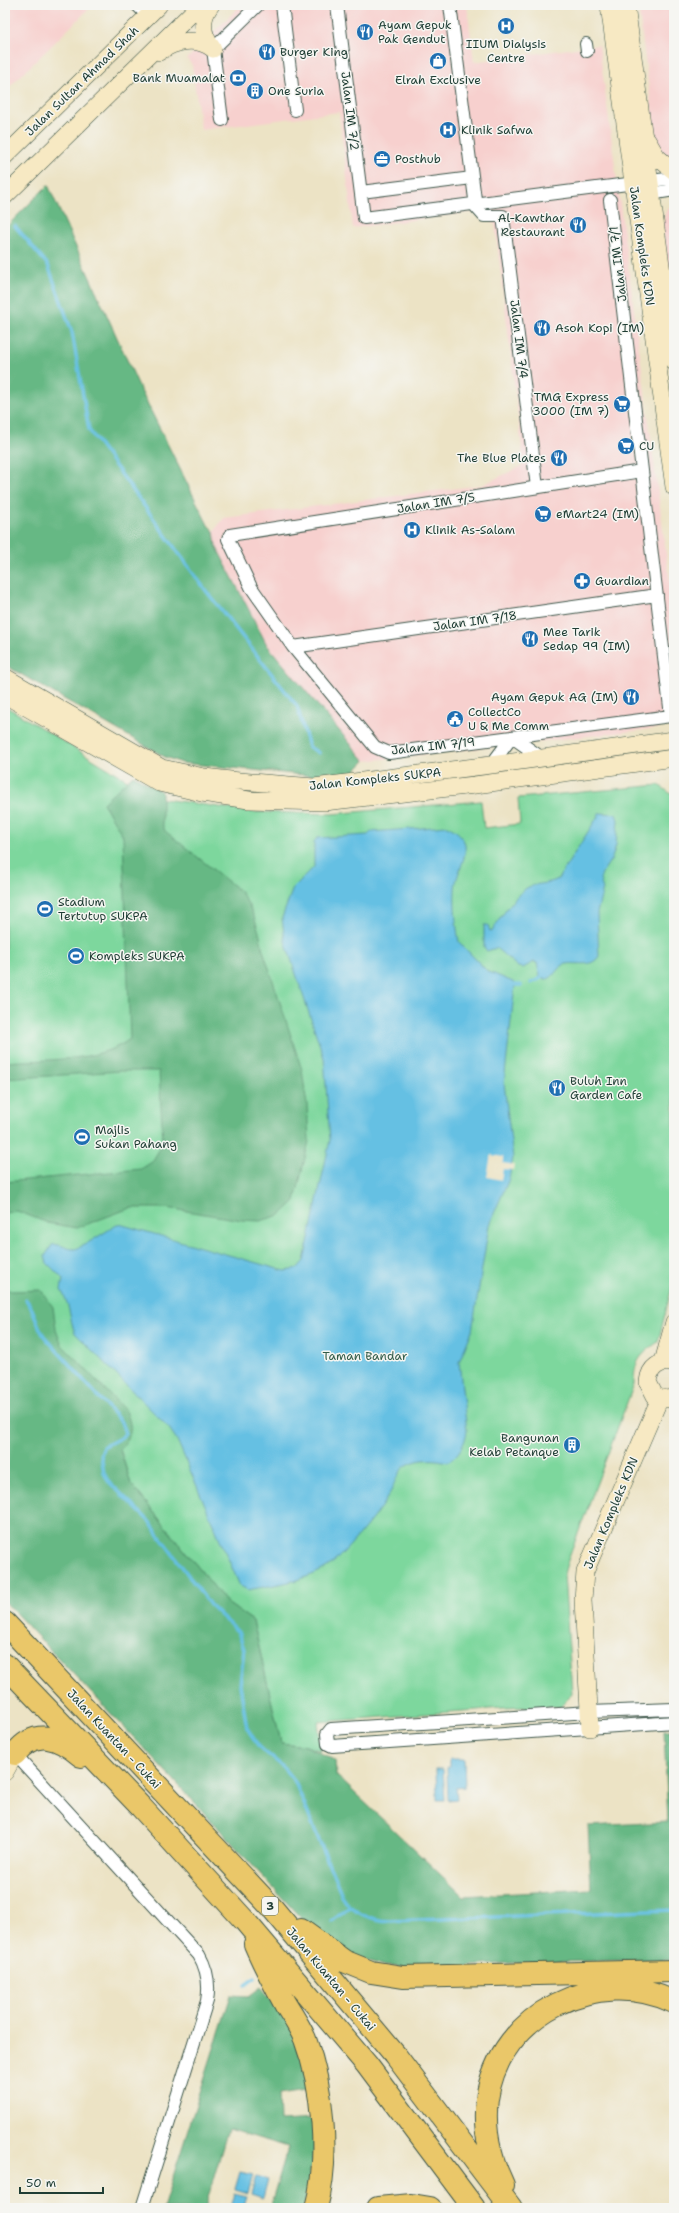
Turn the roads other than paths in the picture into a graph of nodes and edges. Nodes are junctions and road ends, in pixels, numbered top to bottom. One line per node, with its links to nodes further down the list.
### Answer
1 (200, 5): 11 (street)
2 (211, 5): 10 (street)
3 (258, 5): 10 (street)
4 (282, 5): 12 (street)
5 (337, 5): 21 (street, Jalan IM 7/2)
6 (450, 5): 17 (street)
7 (609, 5): 19 (street, Jalan Kompleks KDN)
8 (626, 5): 14 (street, Jalan Kompleks KDN)
9 (148, 9): 15 (street, Jalan Sultan Ahmad Shah)
10 (213, 49): 11 (street); 13 (street)
11 (130, 73): 22 (street)
12 (295, 110)
13 (222, 120)
14 (644, 135): 16 (street); 19 (street, Jalan Kompleks KDN)
15 (5, 156)
16 (674, 171)
17 (472, 178): 21 (street); 24 (street)
18 (674, 178): 19 (street)
19 (642, 189): 20 (street); 24 (street); 25 (street, Jalan Kompleks KDN); 28 (street, Jalan Kompleks KDN)
20 (674, 190)
21 (361, 192): 24 (street, Jalan IM 7/2)
22 (5, 196)
23 (610, 200): 26 (street, Jalan IM 7/1)
24 (475, 204): 27 (street, Jalan IM 7/4)
25 (674, 362)
26 (642, 471): 27 (street, Jalan IM 7/5); 30 (street, Jalan IM 7/19)
27 (538, 487): 29 (street, Jalan IM 7/5)
28 (674, 487)
29 (230, 535): 31 (street, Jalan IM 7/19)
30 (657, 595): 31 (street, Jalan IM 7/18); 34 (street, Jalan IM 7/19)
31 (293, 647): 34 (street, Jalan IM 7/19)
32 (5, 677): 38 (street, Jalan Kompleks SUKPA)
33 (5, 695): 37 (street, Jalan Kompleks SUKPA)
34 (512, 737): 36 (street); 38 (street)
35 (674, 740): 36 (street, Jalan Kompleks SUKPA)
36 (542, 758): 38 (street, Jalan Kompleks SUKPA)
37 (674, 758)
38 (491, 766)
39 (674, 1322): 40 (street)
40 (668, 1363): 41 (street)
41 (667, 1398): 45 (street, Jalan Kompleks KDN)
42 (5, 1623): 49 (highway, Jalan Kuantan - Cukai / 3)
43 (5, 1665): 48 (highway, 3)
44 (674, 1709): 45 (street)
45 (590, 1720): 45 (street); 46 (street)
46 (674, 1722)
47 (10, 1763): 48 (highway); 53 (street)
48 (141, 1807): 50 (highway, 3)
49 (273, 1909): 51 (highway); 58 (highway, Jalan Kuantan - Cukai / 3)
50 (244, 1921): 54 (highway); 57 (highway, 3)
51 (674, 1971)
52 (674, 2002): 58 (highway)
53 (142, 2208)
54 (316, 2208)
55 (378, 2208): 56 (highway)
56 (430, 2208)
57 (474, 2208)
58 (512, 2208)

